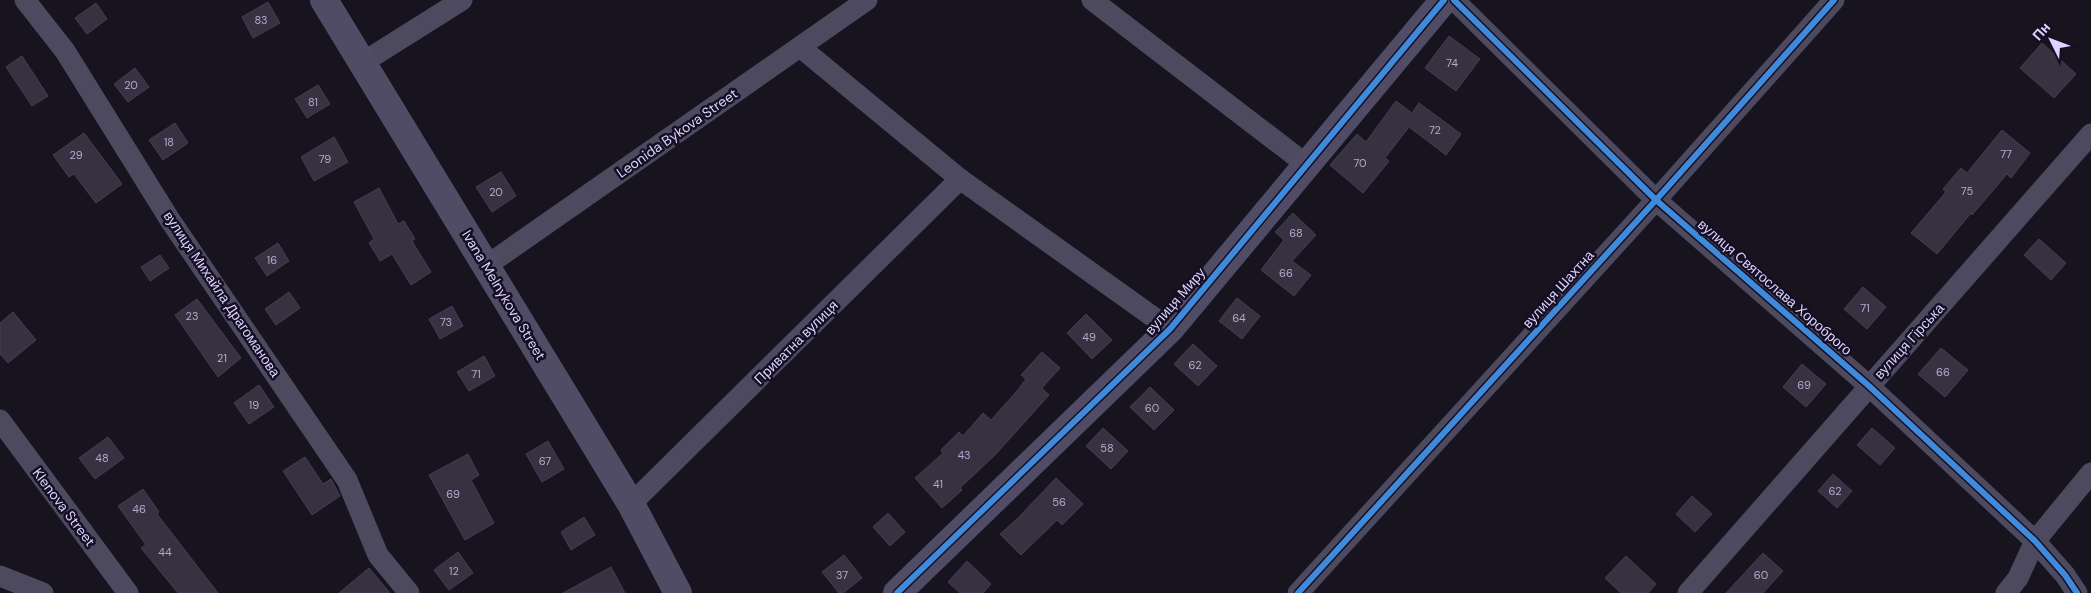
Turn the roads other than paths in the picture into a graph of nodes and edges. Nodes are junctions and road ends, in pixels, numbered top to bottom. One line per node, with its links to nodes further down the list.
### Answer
1 (25, 0): 25 (street, вулиця Михайла Драгоманова)
2 (324, 0): 10 (street, Ivana Melnykova Street)
3 (462, 0): 10 (street)
4 (867, 0): 9 (street, Leonida Bykova Street)
5 (1092, 0): 12 (street)
6 (1444, 0): 12 (street, вулиця Миру)
7 (1454, 0): 14 (street, вулиця Святослава Хороброго)
8 (1834, 0): 14 (street, вулиця Шахтна)
9 (800, 48): 13 (street); 15 (street, Leonida Bykova Street)
10 (362, 63): 15 (street, Ivana Melnykova Street)
11 (2091, 134): 17 (street, вулиця Гірська)
12 (1307, 165): 16 (street, вулиця Миру)
13 (960, 179): 16 (street); 20 (street, Приватна вулиця)
14 (1656, 200): 17 (street, вулиця Святослава Хороброго); 28 (street, вулиця Шахтна)
15 (486, 266): 20 (street, Ivana Melnykova Street)
16 (1170, 329): 27 (street, вулиця Миру)
17 (1869, 386): 21 (street, вулиця Святослава Хороброго); 29 (street, вулиця Гірська)
18 (0, 420): 24 (street, Klenova Street)
19 (2091, 473): 21 (street)
20 (631, 504): 26 (street, Ivana Melnykova Street)
21 (2035, 541): 30 (street); 31 (street, вулиця Святослава Хороброго)
22 (0, 576): 23 (street)
23 (43, 593)
24 (128, 593)
25 (409, 593)
26 (678, 593)
27 (896, 593)
28 (1298, 593)
29 (1688, 593)
30 (2006, 593)
31 (2077, 593)

